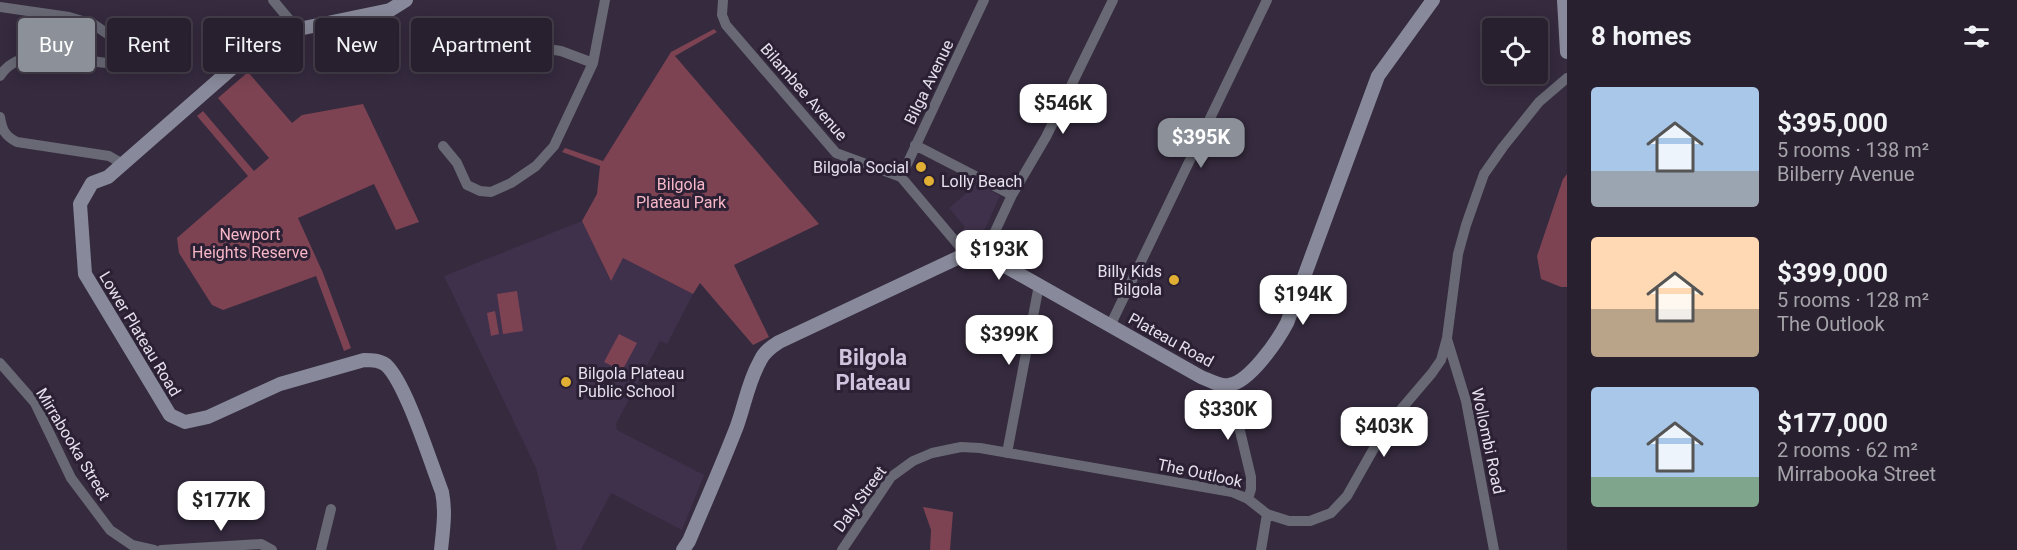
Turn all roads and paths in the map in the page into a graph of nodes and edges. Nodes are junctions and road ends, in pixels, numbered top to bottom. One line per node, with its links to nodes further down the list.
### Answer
1 (273, 0): 11 (street)
2 (406, 0): 12 (street, Lower Plateau Road)
3 (605, 0): 15 (street)
4 (723, 0): 23 (street, Bilambee Avenue)
5 (984, 0): 20 (street, Bilga Avenue)
6 (1113, 0): 24 (street)
7 (1267, 0): 28 (street)
8 (1433, 0): 31 (street)
9 (1564, 0): 14 (street)
10 (0, 7): 17 (street)
11 (288, 18)
12 (303, 27)
13 (552, 50): 15 (street)
14 (1567, 51)
15 (593, 63): 21 (street)
16 (228, 72): 22 (street, Lower Plateau Road)
17 (0, 76)
18 (1567, 78): 29 (street, The Outlook)
19 (0, 117): 22 (street)
20 (915, 145): 23 (street, Bilga Avenue); 24 (street)
21 (443, 146)
22 (123, 164): 40 (street, Lower Plateau Road)
23 (901, 177): 25 (street, Bilambee Avenue)
24 (1012, 195): 26 (street)
25 (966, 254): 26 (street, Plateau Road); 41 (street, Plateau Road)
26 (984, 255): 27 (street, Plateau Road)
27 (1039, 285): 28 (street, Plateau Road); 32 (street)
28 (1110, 326): 31 (street, Plateau Road)
29 (1447, 338): 35 (street, The Outlook); 44 (street, Wollombi Road)
30 (0, 363): 36 (street, Mirrabooka Street)
31 (1229, 386): 33 (street)
32 (1007, 453): 33 (street, The Outlook); 42 (street, Daly Street)
33 (1248, 499): 35 (street, The Outlook)
34 (331, 509): 39 (street)
35 (1267, 514): 43 (street)
36 (154, 550)
37 (162, 550): 38 (street)
38 (272, 550)
39 (321, 550)
40 (441, 550)
41 (683, 550)
42 (842, 550)
43 (1261, 550)
44 (1494, 550)

